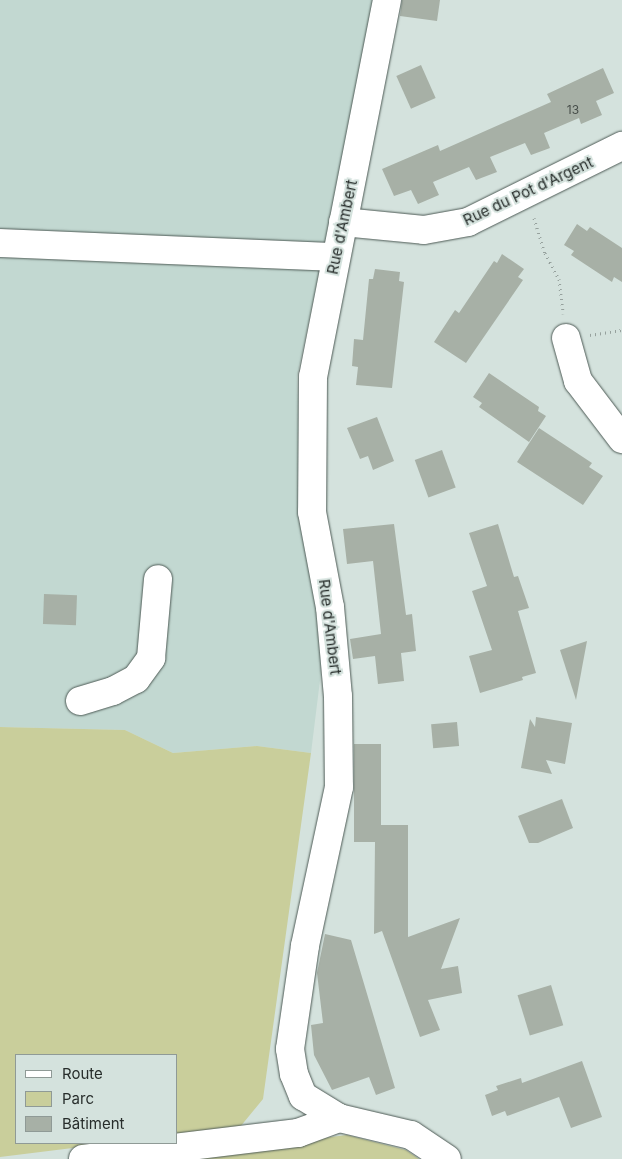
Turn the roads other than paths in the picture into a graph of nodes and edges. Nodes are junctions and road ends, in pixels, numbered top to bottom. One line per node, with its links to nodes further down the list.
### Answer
1 (387, 0): 3 (street, Rue d'Ambert)
2 (622, 146): 3 (street, Rue du Pot d'Argent)
3 (343, 222): 5 (street, Rue d'Ambert)
4 (0, 243): 5 (street)
5 (335, 257): 10 (street, Rue d'Ambert)
6 (566, 338): 7 (street)
7 (622, 439)
8 (158, 579): 9 (street)
9 (80, 701)
10 (303, 1096): 11 (street); 12 (street)
11 (339, 1118): 12 (street); 14 (street)
12 (257, 1137): 13 (street)
13 (83, 1159)
14 (447, 1159)

